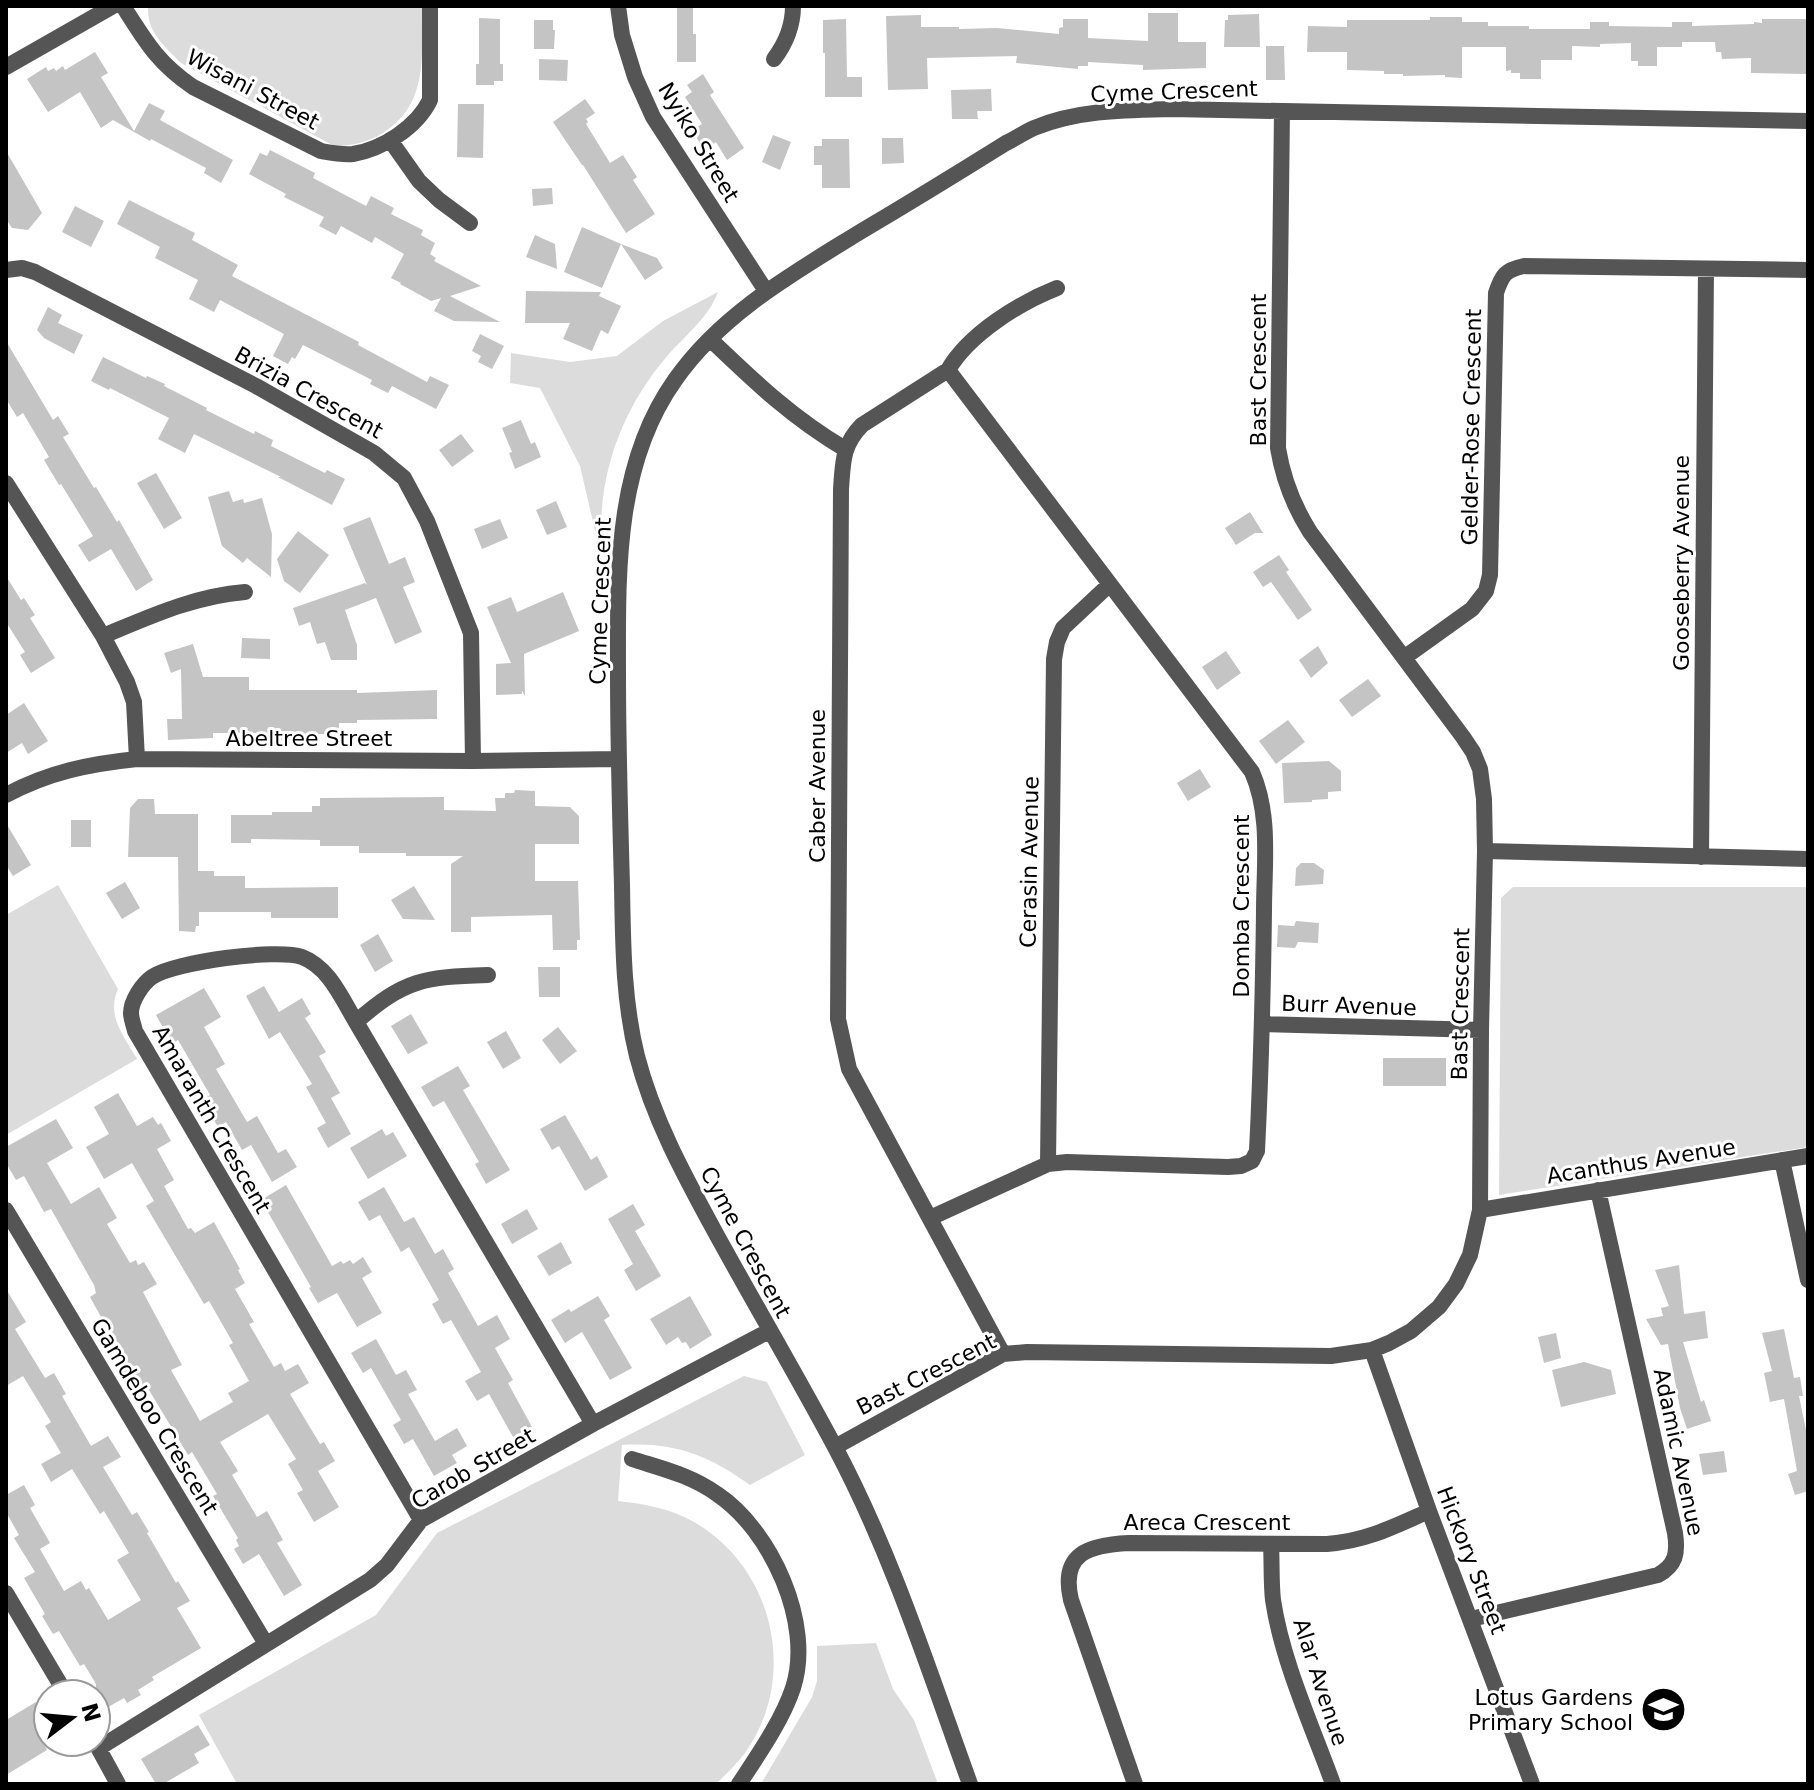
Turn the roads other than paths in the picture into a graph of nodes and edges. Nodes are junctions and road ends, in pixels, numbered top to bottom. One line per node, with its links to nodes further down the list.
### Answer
1 (113, 6): 7 (street)
2 (123, 6): 10 (street, Wisani Street)
3 (430, 6): 10 (street, Wisani Street)
4 (618, 6): 16 (street, Nyiko Street)
5 (793, 6): 6 (street)
6 (774, 59)
7 (6, 67)
8 (1282, 111): 9 (street, Cyme Crescent); 16 (street, Cyme Crescent); 24 (street, Bast Crescent)
9 (1808, 121)
10 (390, 140): 11 (street)
11 (470, 223)
12 (1706, 269): 14 (street, Gelder-Rose Crescent); 24 (street, Gelder-Rose Crescent); 30 (street, Gooseberry Avenue)
13 (6, 270): 27 (street, Brizia Crescent)
14 (1808, 270)
15 (1057, 288): 18 (street)
16 (766, 291): 17 (street, Cyme Crescent)
17 (710, 339): 19 (street); 26 (street, Cyme Crescent)
18 (948, 370): 19 (street); 21 (street, Domba Crescent)
19 (845, 449): 42 (street, Caber Avenue)
20 (6, 483): 23 (street)
21 (1110, 584): 34 (street, Domba Crescent); 38 (street, Cerasin Avenue)
22 (245, 592): 23 (street)
23 (103, 636): 25 (street)
24 (1405, 657): 29 (street, Bast Crescent)
25 (137, 759): 27 (street, Abeltree Street); 28 (street, Abeltree Street)
26 (618, 759): 27 (street, Abeltree Street); 44 (street, Cyme Crescent)
27 (473, 761)
28 (6, 795)
29 (1485, 851): 30 (street); 35 (street, Bast Crescent)
30 (1701, 857): 31 (street)
31 (1808, 859)
32 (488, 975): 33 (street)
33 (356, 1022): 47 (street, Amaranth Crescent); 51 (street, Amaranth Crescent)
34 (1263, 1024): 35 (street, Burr Avenue); 38 (street, Domba Crescent)
35 (1481, 1030): 41 (street, Bast Crescent)
36 (1808, 1156): 37 (street, Acanthus Avenue)
37 (1782, 1160): 39 (street, Acanthus Avenue); 43 (street)
38 (1048, 1164): 42 (street, Domba Crescent)
39 (1598, 1190): 41 (street, Acanthus Avenue); 54 (street, Adamic Avenue)
40 (6, 1210): 55 (street, Gamdeboo Crescent)
41 (1480, 1210): 45 (street, Bast Crescent)
42 (930, 1218): 46 (street, Caber Avenue)
43 (1808, 1280)
44 (769, 1331): 47 (street, Carob Street); 48 (street, Cyme Crescent)
45 (1372, 1350): 46 (street, Bast Crescent); 50 (street, Hickory Street)
46 (1003, 1354): 48 (street, Bast Crescent)
47 (593, 1424): 51 (street, Carob Street)
48 (835, 1447): 61 (street, Cyme Crescent)
49 (632, 1459): 60 (street)
50 (1429, 1511): 52 (street, Areca Crescent); 54 (street, Hickory Street)
51 (421, 1520): 55 (street, Carob Street)
52 (1271, 1544): 62 (street, Areca Crescent); 63 (street, Alar Avenue)
53 (6, 1593): 56 (street)
54 (1471, 1619): 64 (street, Hickory Street)
55 (266, 1644): 57 (street, Carob Street)
56 (56, 1678)
57 (112, 1736)
58 (104, 1758): 59 (street)
59 (118, 1784)
60 (739, 1784)
61 (970, 1784)
62 (1135, 1784)
63 (1333, 1784)
64 (1532, 1784)

